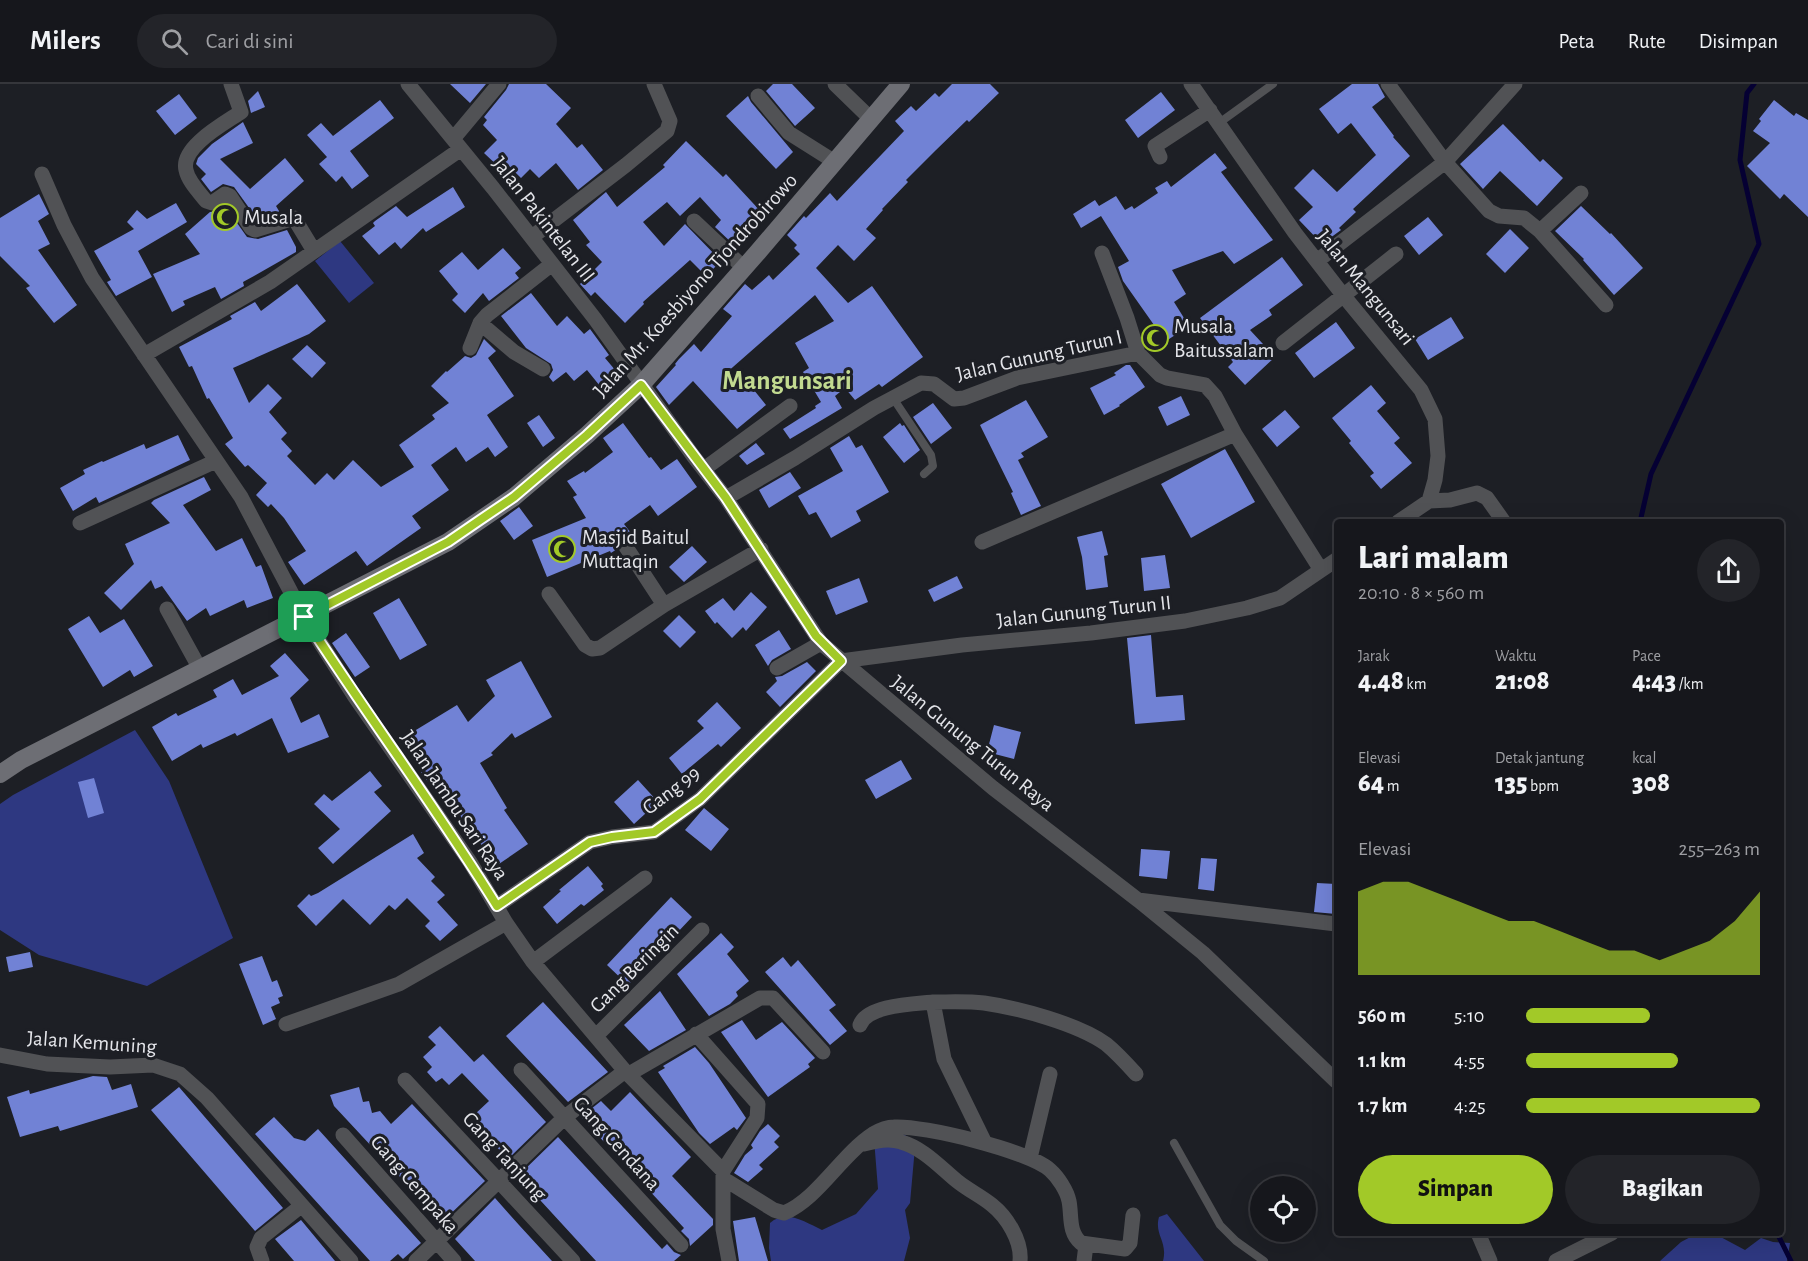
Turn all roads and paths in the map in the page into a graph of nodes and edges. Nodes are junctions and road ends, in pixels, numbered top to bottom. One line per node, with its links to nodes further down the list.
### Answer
1 (231, 84): 23 (street)
2 (408, 84): 14 (street, Jalan Pakintelan III)
3 (499, 84): 14 (street)
4 (654, 84): 22 (street)
5 (835, 84): 13 (street)
6 (901, 84): 13 (main road, Jalan Mr. Koesbiyono Tjondrobirowo)
7 (1191, 84): 12 (street, Jalan Mangunsari)
8 (1273, 84): 12 (lane)
9 (1388, 84): 17 (street)
10 (1515, 84): 17 (street)
11 (758, 96): 16 (street)
12 (1215, 116): 15 (street); 26 (street, Jalan Mangunsari)
13 (871, 119): 16 (main road, Jalan Mr. Koesbiyono Tjondrobirowo)
14 (457, 144): 22 (street, Jalan Pakintelan III); 23 (street)
15 (1160, 157)
16 (835, 162): 28 (main road, Jalan Mr. Koesbiyono Tjondrobirowo)
17 (1445, 162): 21 (street); 26 (street)
18 (42, 174): 35 (street, Jalan Jambu Sari Raya)
19 (1581, 193): 21 (street)
20 (694, 221): 28 (street)
21 (1540, 231): 30 (street)
22 (532, 237): 27 (street, Jalan Pakintelan III)
23 (314, 251): 35 (street)
24 (1102, 253): 34 (street)
25 (1396, 254): 29 (street)
26 (1317, 261): 29 (street, Jalan Mangunsari)
27 (552, 264): 31 (street); 37 (street, Jalan Pakintelan III)
28 (744, 268): 37 (main road, Jalan Mr. Koesbiyono Tjondrobirowo)
29 (1343, 295): 32 (street); 45 (street, Jalan Mangunsari)
30 (1606, 305)
31 (480, 323): 33 (street); 36 (street)
32 (1283, 343)
33 (470, 348)
34 (1138, 353): 38 (street, Jalan Gunung Turun I); 40 (street, Jalan Gunung Turun I)
35 (144, 355): 41 (street, Jalan Jambu Sari Raya)
36 (543, 369)
37 (641, 385): 42 (street, Jalan Gunung Turun Raya); 57 (main road, Jalan Mr. Koesbiyono Tjondrobirowo)
38 (893, 398): 43 (lane); 44 (street, Jalan Gunung Turun I)
39 (790, 406): 42 (street)
40 (1235, 434): 49 (street); 53 (street, Jalan Gunung Turun I)
41 (216, 461): 48 (street); 57 (street, Jalan Jambu Sari Raya)
42 (704, 469): 44 (street, Jalan Gunung Turun Raya)
43 (924, 474)
44 (726, 498): 51 (street, Jalan Gunung Turun Raya)
45 (1430, 501): 46 (street); 47 (street)
46 (1403, 519)
47 (1502, 519)
48 (80, 523)
49 (982, 542)
50 (626, 548): 55 (street)
51 (760, 549): 55 (street); 58 (street, Jalan Gunung Turun Raya)
52 (1334, 561): 53 (street)
53 (1321, 570): 59 (street, Jalan Gunung Turun II)
54 (549, 594): 55 (street)
55 (664, 605)
56 (167, 609): 61 (street)
57 (304, 617): 61 (main road, Jalan Mr. Koesbiyono Tjondrobirowo); 65 (street, Jalan Jambu Sari Raya)
58 (821, 643): 59 (street, Jalan Gunung Turun Raya); 60 (street)
59 (841, 661): 64 (street, Jalan Gunung Turun Raya); 65 (street, Gang 99)
60 (777, 668)
61 (200, 669): 62 (main road, Jalan Mr. Koesbiyono Tjondrobirowo)
62 (0, 774)
63 (645, 878): 69 (street)
64 (1138, 900): 67 (street); 81 (street, Jalan Gunung Turun Raya)
65 (497, 906): 66 (street, Jalan Jambu Sari Raya)
66 (506, 923): 69 (street, Jalan Jambu Sari Raya); 71 (street)
67 (1334, 924)
68 (702, 930): 74 (street, Gang Beringin)
69 (533, 962): 74 (street, Jalan Jambu Sari Raya)
70 (933, 1002): 72 (street); 80 (street); 85 (street)
71 (286, 1024)
72 (860, 1025)
73 (696, 1034): 75 (street); 78 (street); 89 (street)
74 (596, 1035): 78 (street, Jalan Jambu Sari Raya)
75 (823, 1052)
76 (0, 1055): 91 (street, Jalan Kemuning)
77 (521, 1070): 83 (street, Gang Cendana)
78 (627, 1072): 83 (street); 89 (street, Jalan Jambu Sari Raya)
79 (1050, 1074): 88 (street)
80 (1136, 1074)
81 (1334, 1079)
82 (405, 1080): 90 (street, Gang Tanjung)
83 (565, 1117): 90 (street); 96 (street, Gang Cendana)
84 (343, 1135): 95 (street, Gang Cempaka)
85 (985, 1143): 87 (street); 88 (street)
86 (1174, 1143): 107 (lane)
87 (858, 1146): 89 (street, Jalan Jambu Sari Raya); 105 (street)
88 (1030, 1158): 97 (street)
89 (724, 1175): 104 (street)
90 (499, 1180): 95 (street); 103 (street, Gang Tanjung)
91 (301, 1206): 99 (street); 100 (street, Jalan Kemuning)
92 (1133, 1215): 97 (street)
93 (1479, 1236): 98 (street)
94 (1606, 1236): 108 (street)
95 (437, 1241): 101 (street); 102 (street, Gang Cempaka)
96 (681, 1245)
97 (1086, 1245): 106 (street)
98 (1487, 1260)
99 (262, 1261)
100 (351, 1261)
101 (416, 1261)
102 (454, 1261)
103 (573, 1261)
104 (729, 1261)
105 (1020, 1261)
106 (1084, 1261)
107 (1264, 1261)
108 (1556, 1261)

